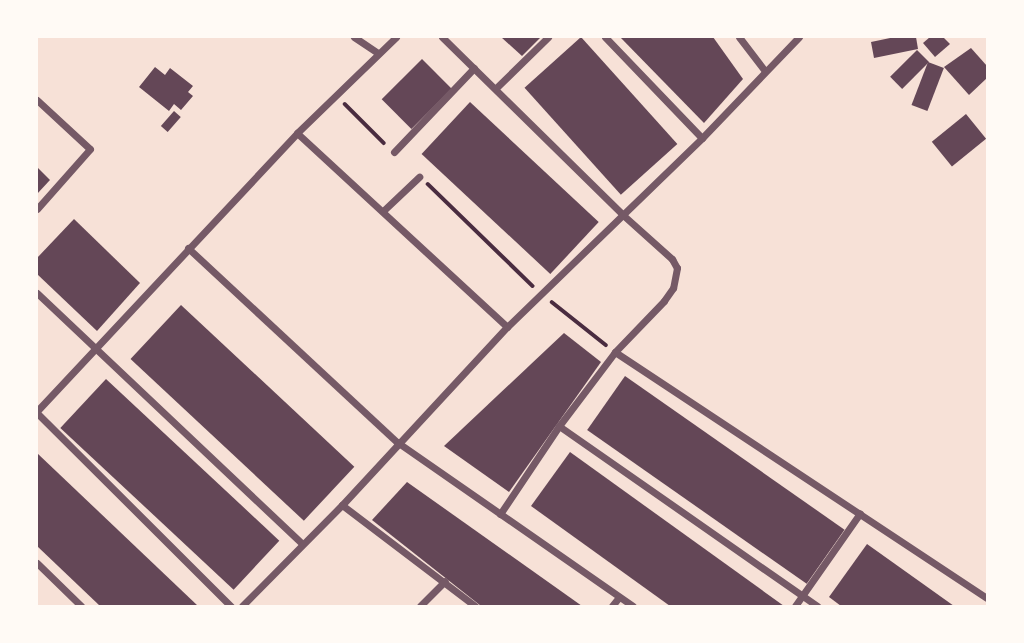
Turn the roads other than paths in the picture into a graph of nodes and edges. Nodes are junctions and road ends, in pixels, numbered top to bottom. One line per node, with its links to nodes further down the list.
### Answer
1 (355, 37): 8 (street)
2 (396, 37): 8 (street)
3 (442, 37): 9 (street)
4 (548, 37): 11 (street)
5 (605, 37): 14 (street)
6 (739, 37): 10 (street)
7 (799, 37): 10 (street)
8 (378, 53): 13 (street)
9 (474, 68): 11 (street); 15 (street)
10 (765, 71): 14 (street)
11 (496, 88): 19 (street)
12 (37, 100): 17 (street)
13 (296, 133): 18 (street); 20 (street)
14 (702, 138): 19 (street)
15 (394, 152)
16 (419, 177): 18 (street)
17 (37, 209)
18 (383, 211): 22 (street)
19 (623, 215): 22 (street); 24 (street)
20 (188, 248): 23 (street); 27 (street)
21 (37, 293): 23 (street)
22 (507, 327): 27 (street)
23 (93, 350): 25 (street); 31 (street)
24 (615, 352): 26 (street); 29 (street)
25 (37, 412): 38 (street)
26 (559, 426): 30 (street); 34 (street)
27 (397, 442): 28 (street); 30 (street)
28 (342, 505): 31 (street); 33 (street)
29 (860, 513): 34 (street); 36 (street)
30 (500, 514): 35 (street)
31 (302, 544): 39 (street)
32 (37, 563): 37 (street)
33 (445, 581): 40 (street); 41 (street)
34 (802, 596): 44 (street); 45 (street)
35 (619, 597): 42 (street); 43 (street)
36 (987, 598)
37 (81, 606)
38 (231, 606)
39 (242, 606)
40 (419, 606)
41 (475, 606)
42 (612, 606)
43 (632, 606)
44 (795, 606)
45 (817, 606)

